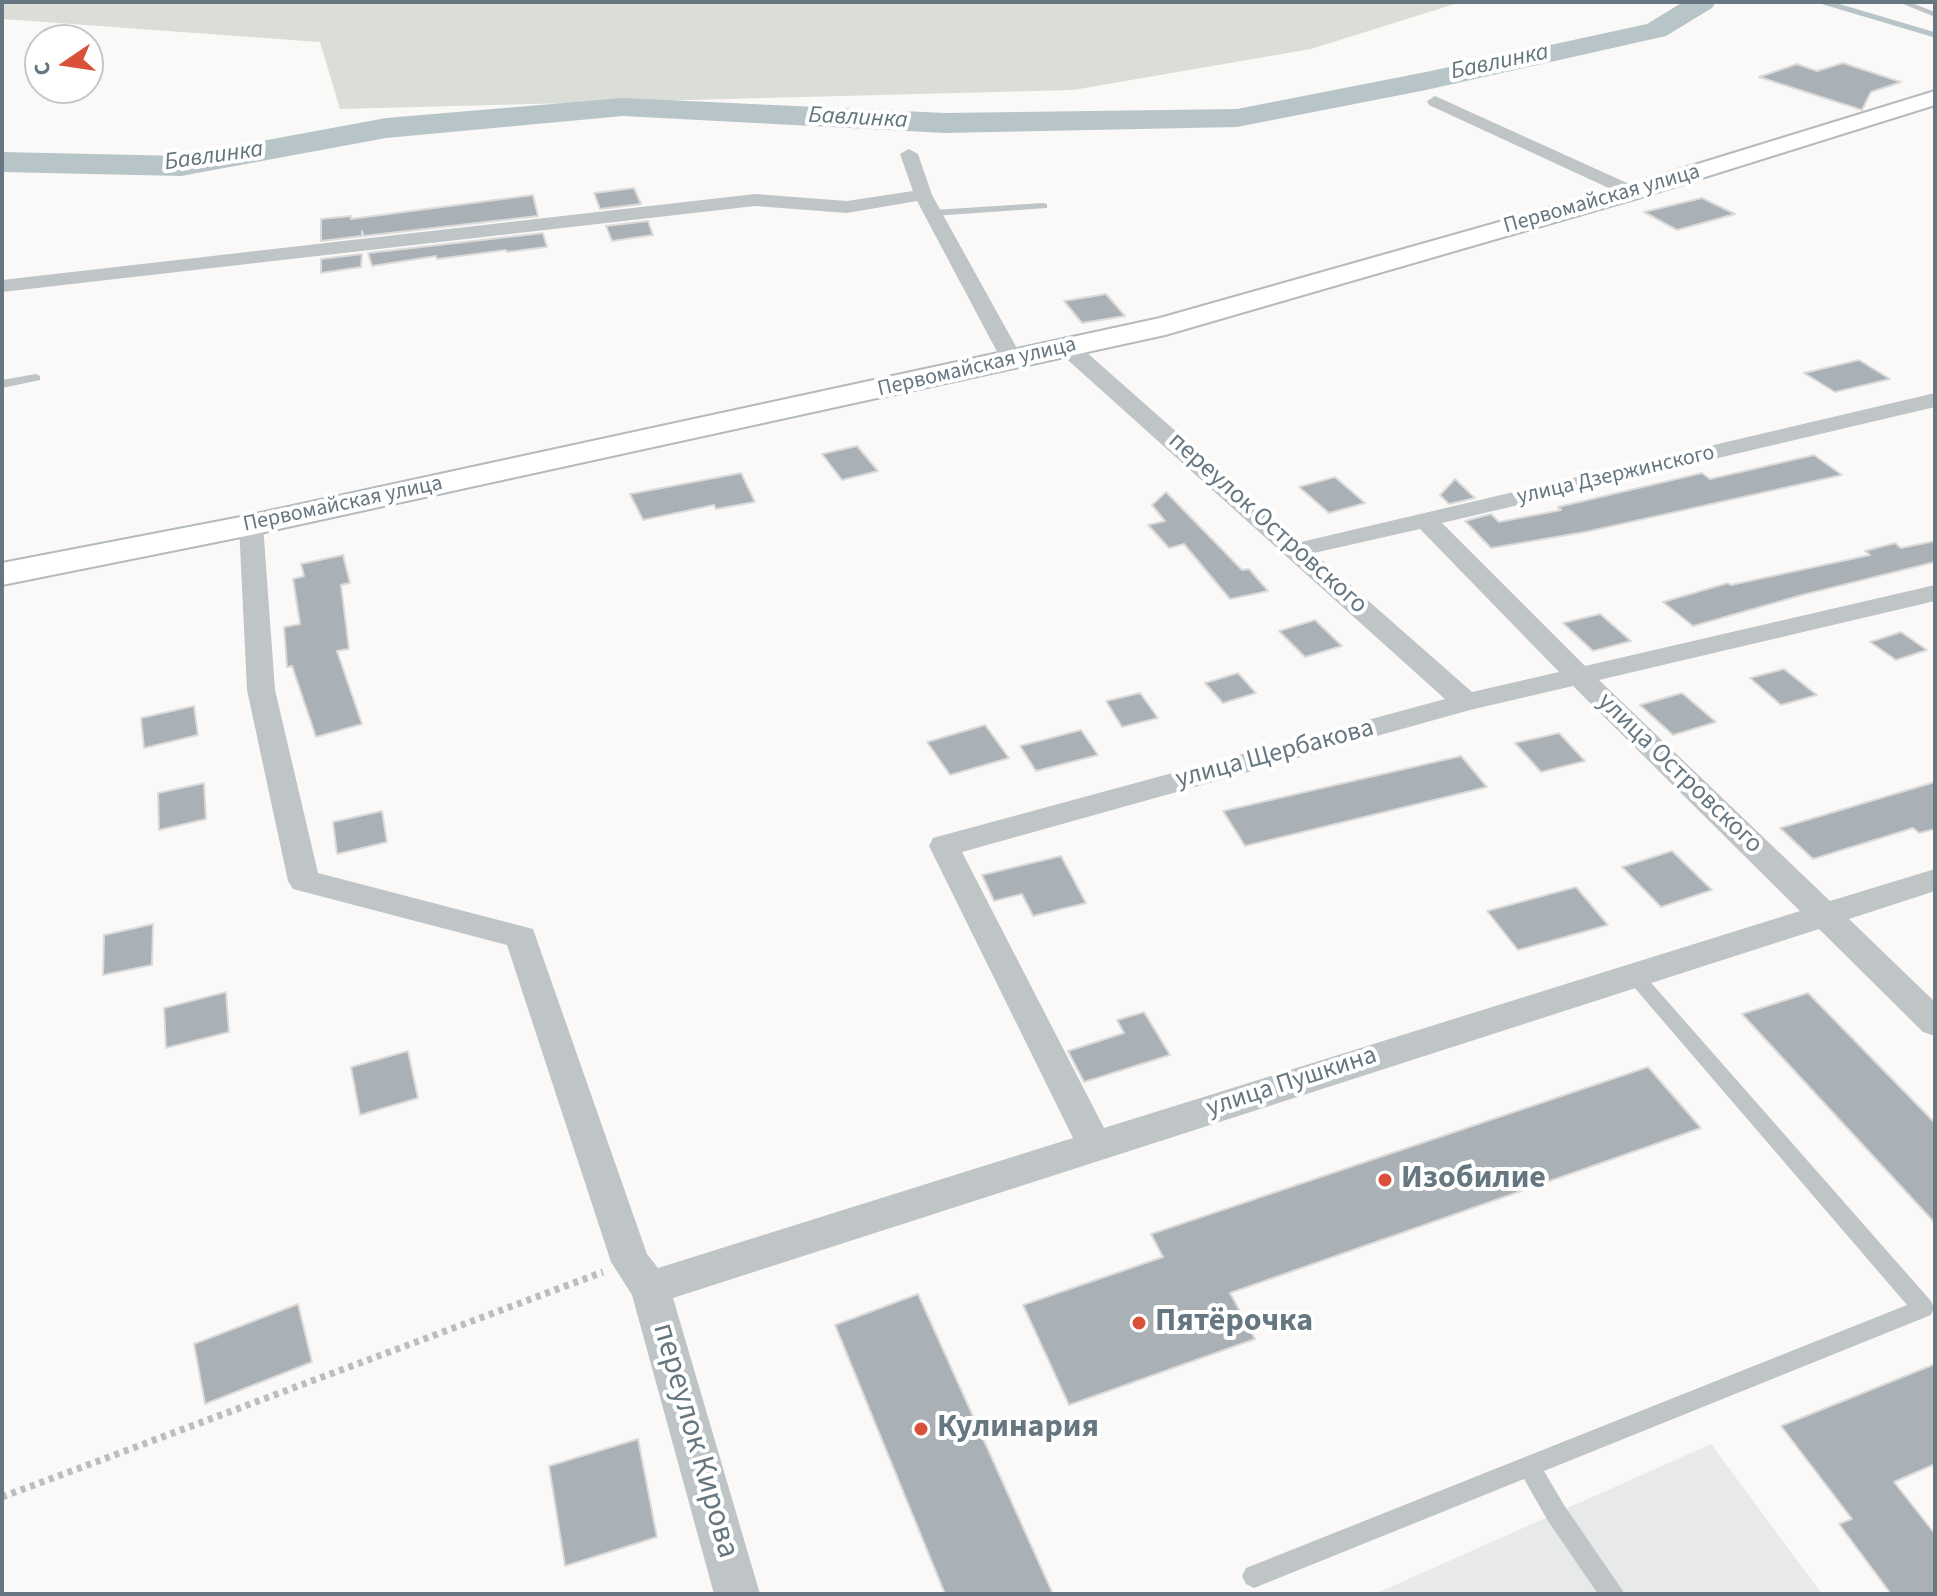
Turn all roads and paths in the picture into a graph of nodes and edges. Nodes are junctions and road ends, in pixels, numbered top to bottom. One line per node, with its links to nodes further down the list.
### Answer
1 (1902, 2): 2 (lane)
2 (1935, 15)
3 (1935, 98): 6 (street, Первомайская улица)
4 (1435, 101): 6 (street)
5 (909, 154): 7 (street)
6 (1632, 192): 11 (street, Первомайская улица)
7 (923, 195): 9 (street); 10 (street)
8 (1043, 206): 9 (lane)
9 (933, 213): 12 (street)
10 (2, 286)
11 (1068, 348): 12 (street, Первомайская улица); 18 (street, переулок Островского)
12 (1013, 361): 17 (street, Первомайская улица)
13 (36, 378): 14 (lane)
14 (2, 384)
15 (1935, 400): 16 (street, улица Дзержинского)
16 (1426, 521): 18 (street, улица Дзержинского); 21 (street, улица Островского)
17 (251, 525): 19 (street, Первомайская улица); 28 (street, переулок Кирова)
18 (1297, 550): 22 (street, переулок Островского)
19 (2, 574)
20 (1935, 593): 21 (street, улица Щербакова)
21 (1579, 676): 22 (street, улица Щербакова); 24 (street, улица Островского)
22 (1466, 702): 27 (street, улица Щербакова)
23 (1935, 880): 24 (street, улица Пушкина)
24 (1823, 914): 25 (street, улица Пушкина); 26 (street, улица Островского)
25 (1633, 974): 27 (street, улица Пушкина); 29 (lane)
26 (1935, 1023)
27 (1095, 1146): 28 (street, улица Пушкина)
28 (640, 1275): 30 (path); 32 (street, переулок Кирова)
29 (1529, 1466): 31 (lane); 33 (lane)
30 (2, 1497)
31 (1254, 1576)
32 (737, 1594)
33 (1613, 1594)

